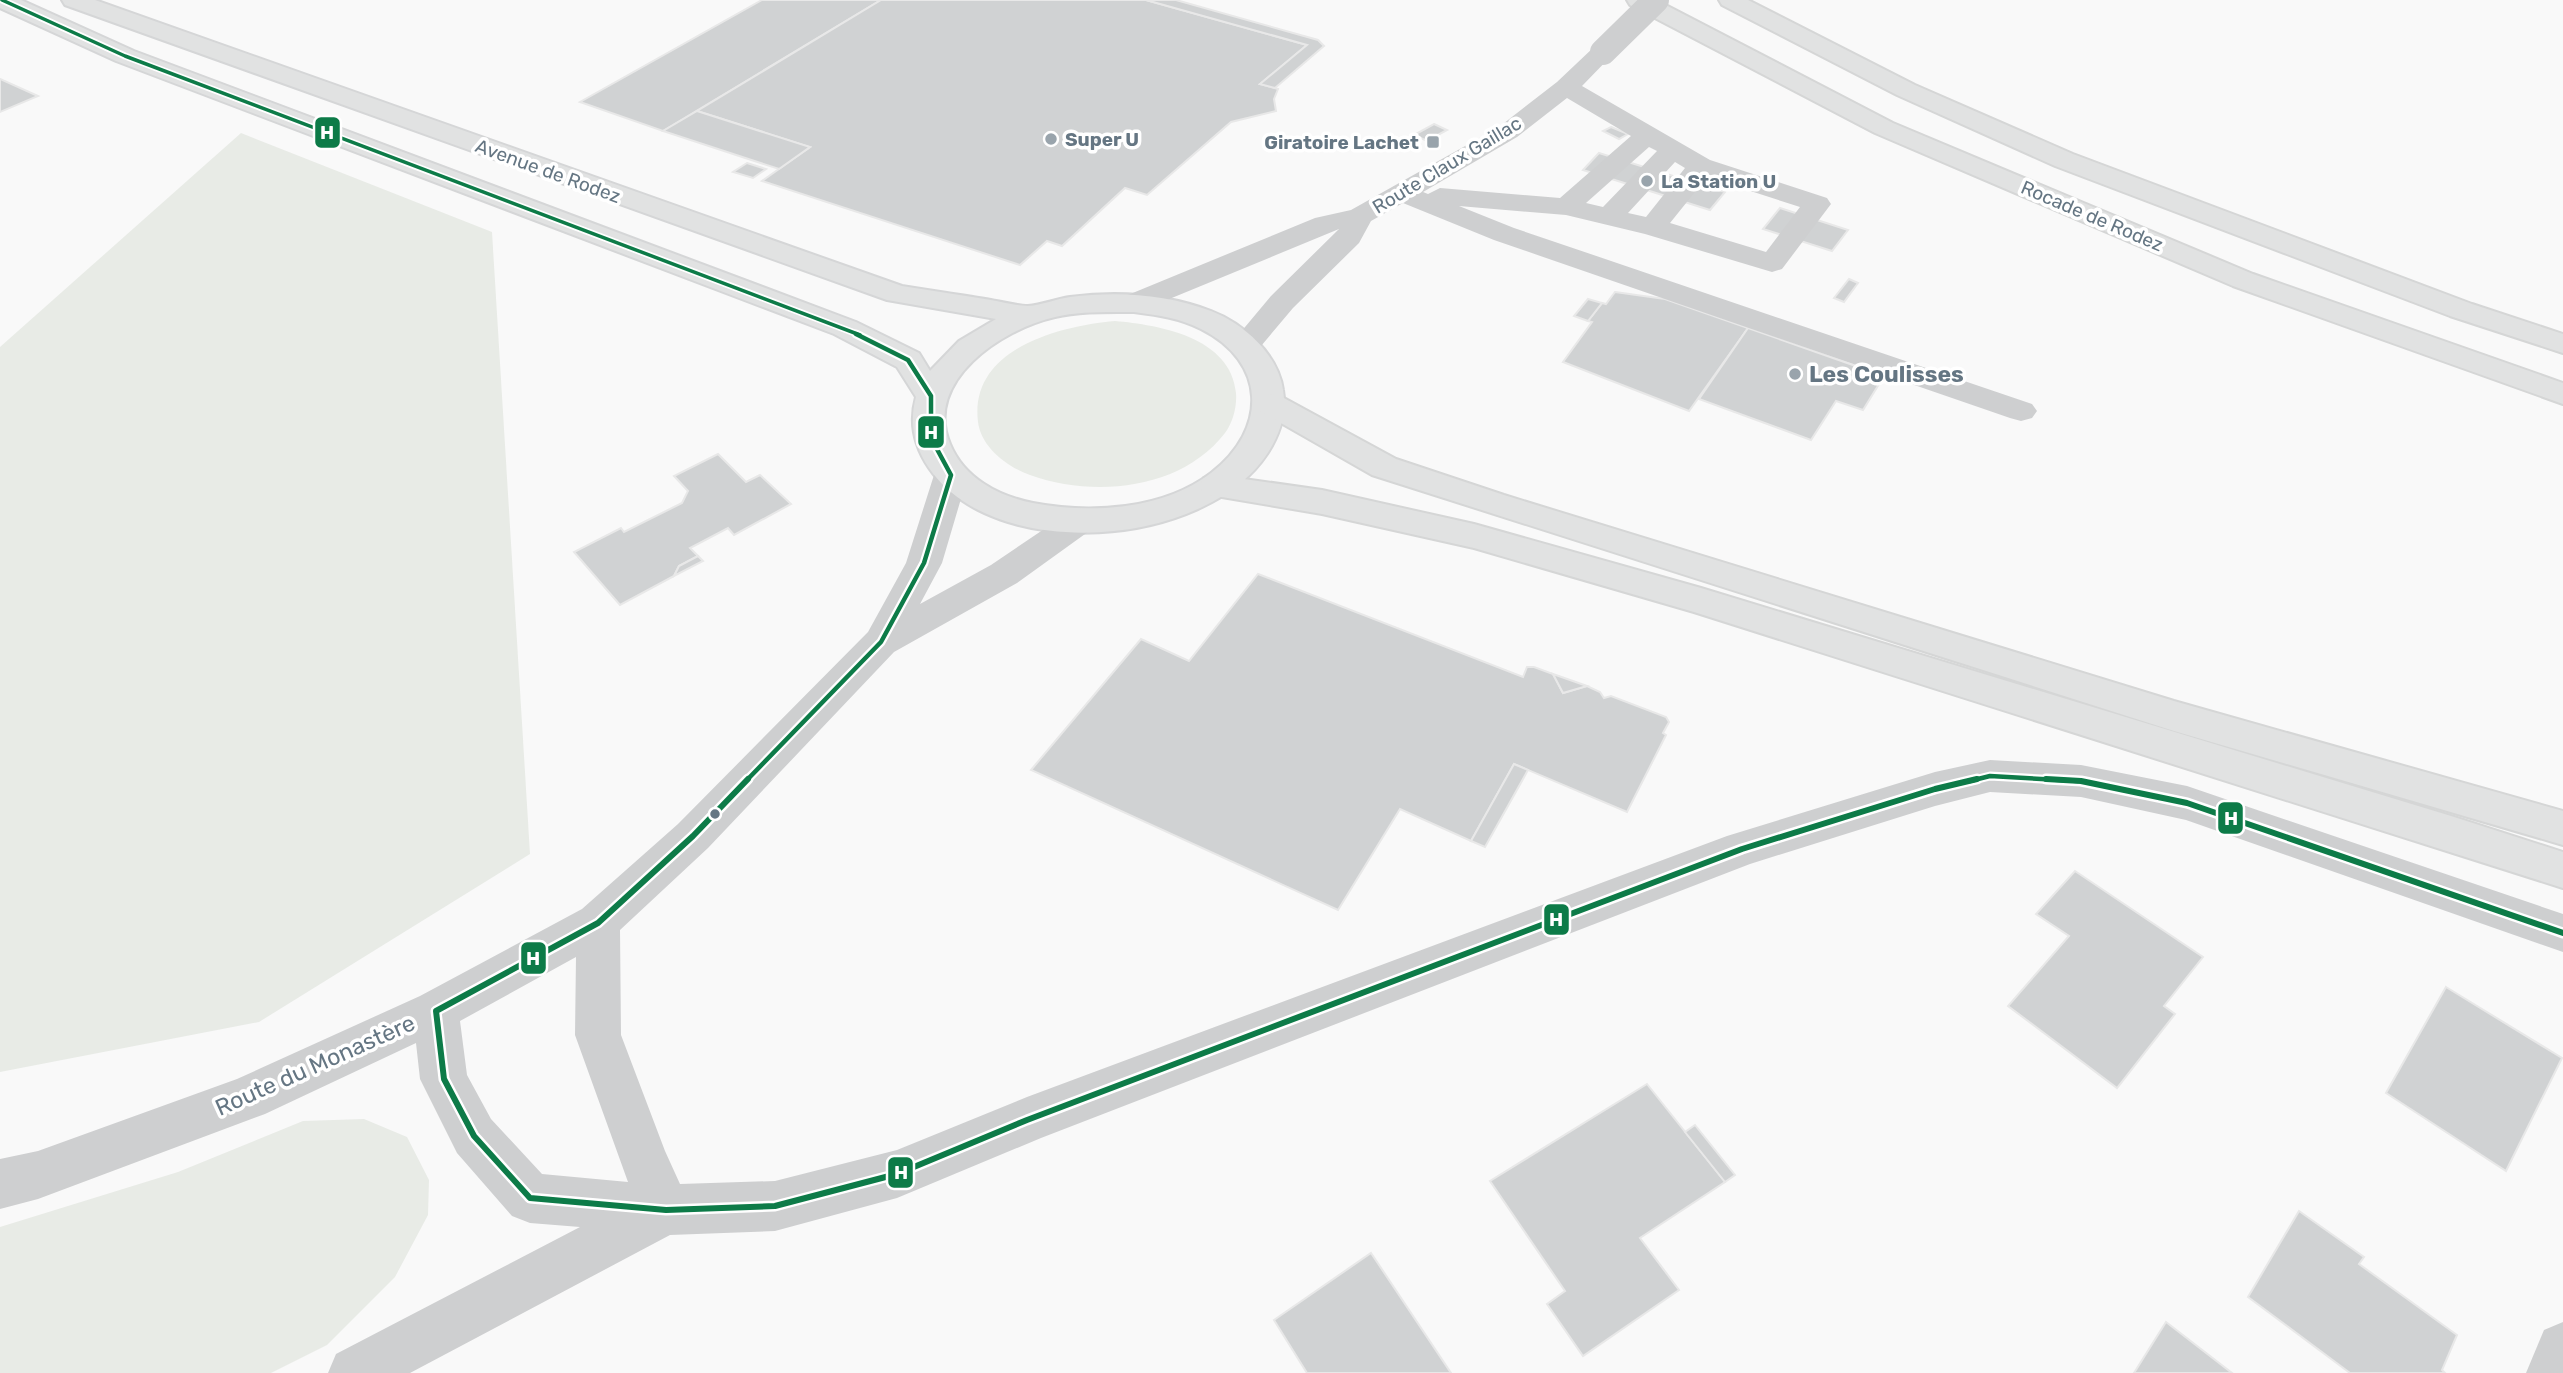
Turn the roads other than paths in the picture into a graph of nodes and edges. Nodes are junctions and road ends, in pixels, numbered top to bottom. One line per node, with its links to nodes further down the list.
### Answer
1 (2, 0): 20 (main road)
2 (73, 0): 16 (main road, Avenue de Rodez)
3 (1638, 0): 19 (main road, Rocade de Rodez)
4 (1656, 0): 6 (street, Route Claux Gaillac, bridge)
5 (1730, 0): 17 (main road, Rocade de Rodez)
6 (1566, 87): 7 (street); 10 (street, Route Claux Gaillac)
7 (1647, 135): 8 (street); 11 (street)
8 (1673, 149): 9 (street); 13 (street)
9 (1701, 166): 14 (street); 14 (street)
10 (1400, 192): 11 (street); 12 (street, Route Claux Gaillac); 22 (street)
11 (1566, 207): 13 (street)
12 (1360, 216): 15 (street, Route Claux Gaillac); 18 (street, Route Claux Gaillac)
13 (1609, 217): 14 (street)
14 (1653, 228)
15 (1134, 303): 16 (main road); 18 (main road)
16 (1030, 315): 20 (main road)
17 (2563, 344)
18 (1245, 345): 21 (main road)
19 (2563, 394)
20 (931, 396): 23 (main road)
21 (1271, 404): 24 (main road); 27 (main road)
22 (2021, 411)
23 (951, 475): 25 (main road); 26 (street, Route du Monastère)
24 (1216, 486): 25 (main road); 28 (main road)
25 (1080, 521): 26 (street, Route du Monastère)
26 (881, 642): 29 (street, Route du Monastère)
27 (2563, 828)
28 (2563, 870)
29 (598, 923): 31 (street, Route du Monastère); 33 (street)
30 (2563, 933): 33 (street)
31 (436, 1011): 32 (street, Route du Monastère); 33 (street)
32 (0, 1184)
33 (666, 1210): 35 (street)
34 (2563, 1349): 36 (street)
35 (355, 1373)
36 (2553, 1373)

